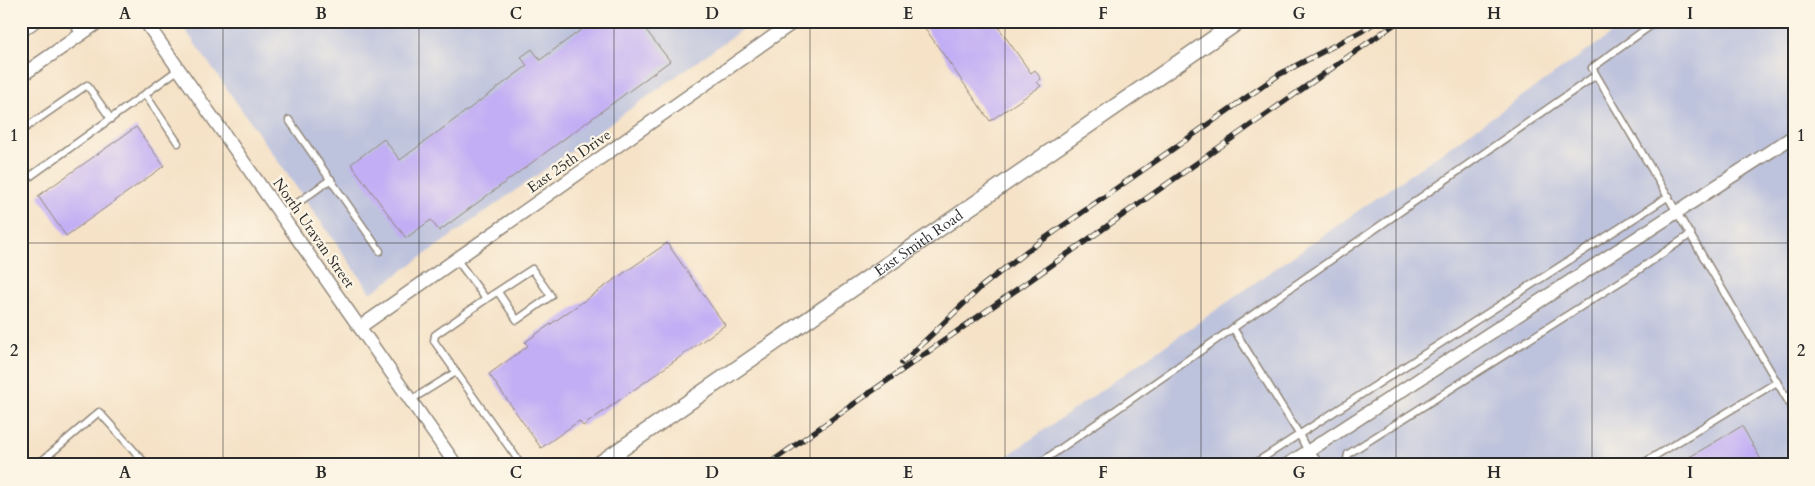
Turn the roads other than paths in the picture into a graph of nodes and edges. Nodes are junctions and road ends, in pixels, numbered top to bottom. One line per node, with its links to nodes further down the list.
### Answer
1 (40, 21): 9 (lane)
2 (72, 21): 8 (lane)
3 (100, 21): 8 (street)
4 (145, 21): 10 (street, North Uravan Street)
5 (796, 21): 26 (street, East 25th Drive)
6 (1239, 21): 41 (street, East Smith Road)
7 (1658, 21): 11 (lane)
8 (80, 34): 12 (street)
9 (21, 35)
10 (179, 69): 13 (lane); 23 (street, North Uravan Street)
11 (1596, 75): 21 (lane); 30 (lane)
12 (21, 76)
13 (145, 94): 14 (lane); 18 (lane)
14 (111, 119): 16 (lane); 20 (lane)
15 (289, 120): 19 (lane)
16 (21, 131)
17 (1794, 136): 22 (street)
18 (178, 143)
19 (331, 180): 23 (lane); 25 (lane)
20 (21, 183)
21 (1669, 196): 22 (lane); 35 (lane)
22 (1678, 212): 24 (lane); 36 (street)
23 (281, 215): 29 (street, North Uravan Street)
24 (1691, 234): 32 (lane); 46 (lane)
25 (380, 251)
26 (457, 260): 28 (lane); 29 (street, East 25th Drive)
27 (498, 292): 27 (lane); 28 (lane)
28 (486, 299): 31 (lane)
29 (360, 327): 33 (street, North Uravan Street)
30 (1232, 328): 35 (lane); 42 (lane)
31 (456, 372): 33 (lane); 37 (lane)
32 (1777, 382): 34 (lane); 47 (lane)
33 (411, 400): 40 (street, North Uravan Street)
34 (1794, 411)
35 (1299, 434): 36 (lane); 43 (lane)
36 (1308, 452): 44 (street); 45 (street)
37 (522, 464)
38 (38, 465): 39 (lane)
39 (147, 465)
40 (456, 465)
41 (598, 465)
42 (1037, 465)
43 (1252, 465)
44 (1287, 465)
45 (1316, 465)
46 (1346, 465)
47 (1640, 465)

